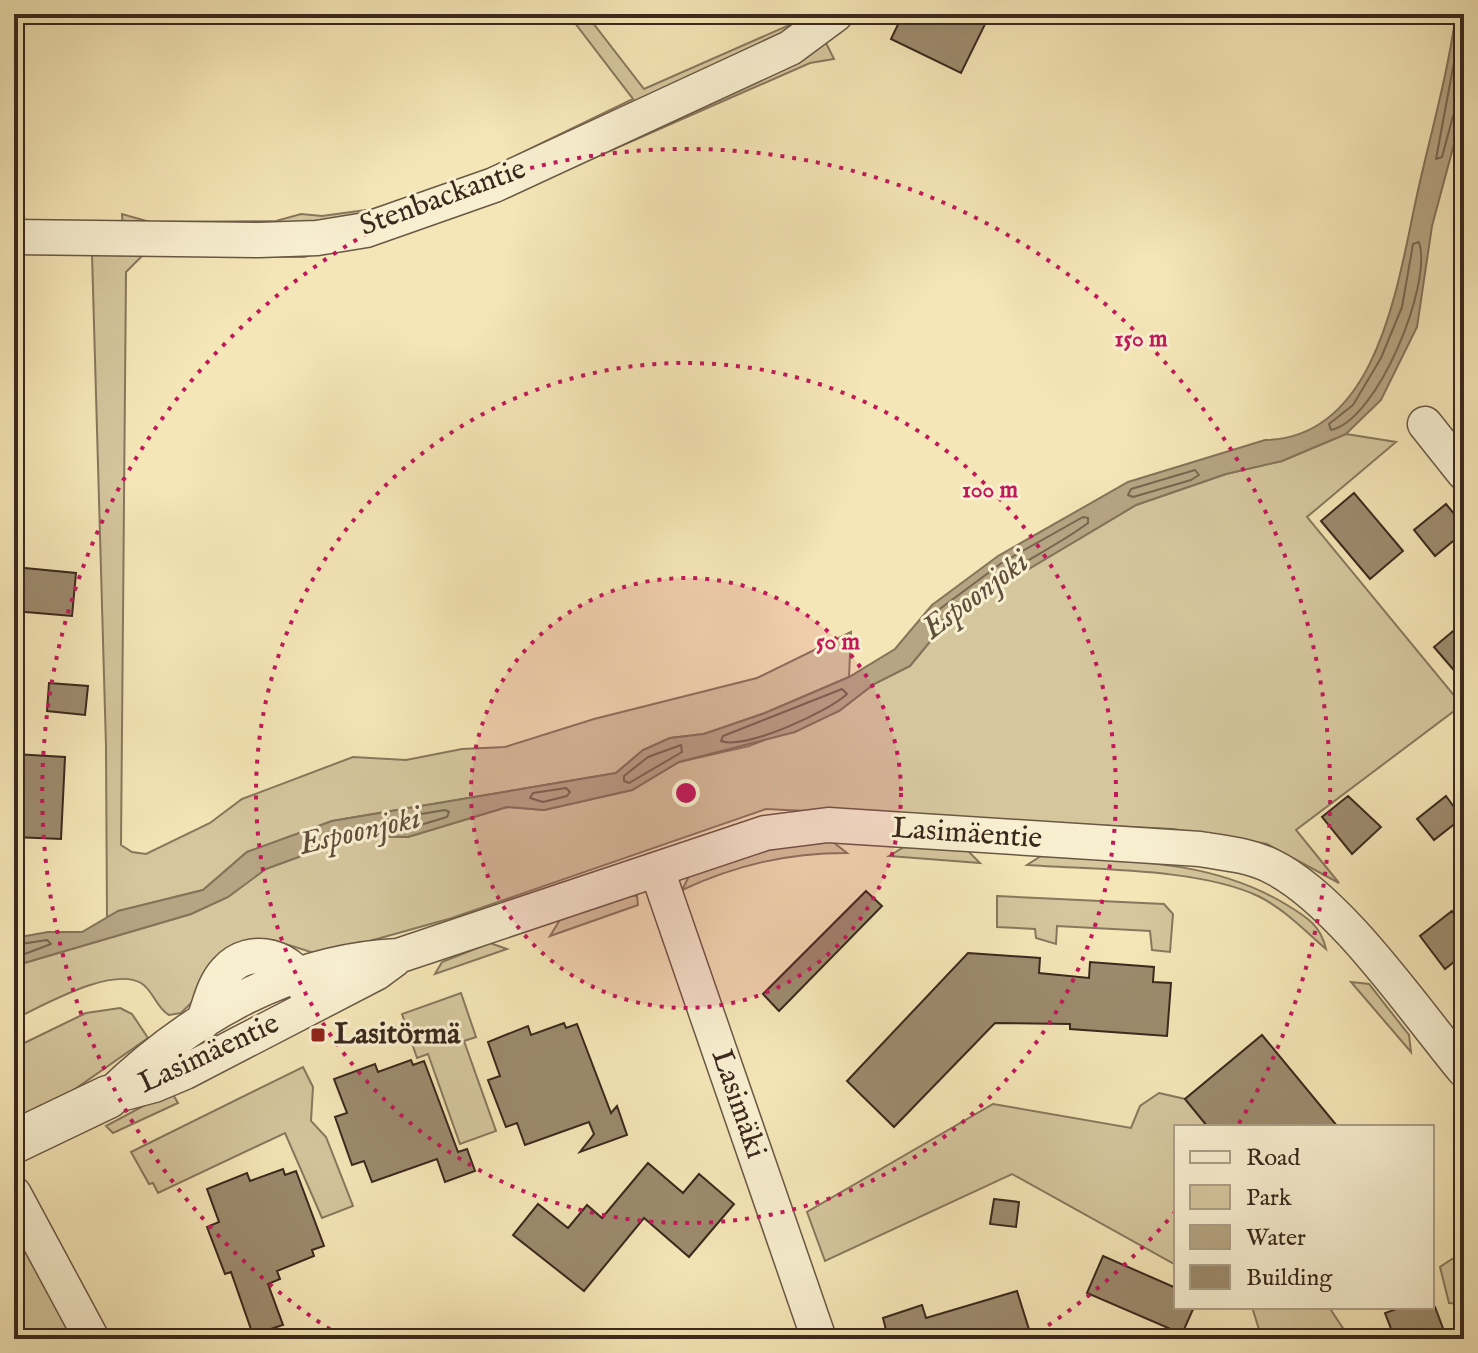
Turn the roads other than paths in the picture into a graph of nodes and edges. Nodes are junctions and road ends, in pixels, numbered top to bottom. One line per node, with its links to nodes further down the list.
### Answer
1 (836, 14): 2 (street, Stenbackantie)
2 (14, 237)
3 (1425, 424): 4 (street)
4 (1464, 473)
5 (657, 870): 6 (street, Lasimäentie); 7 (street, Lasimäentie); 12 (street, Lasimäki)
6 (303, 991): 8 (street, Lasimäentie); 8 (street, Lasimäentie)
7 (1464, 1070)
8 (108, 1097): 9 (street, Lasimäentie)
9 (14, 1142)
10 (14, 1194): 11 (street)
11 (92, 1339)
12 (819, 1339)

